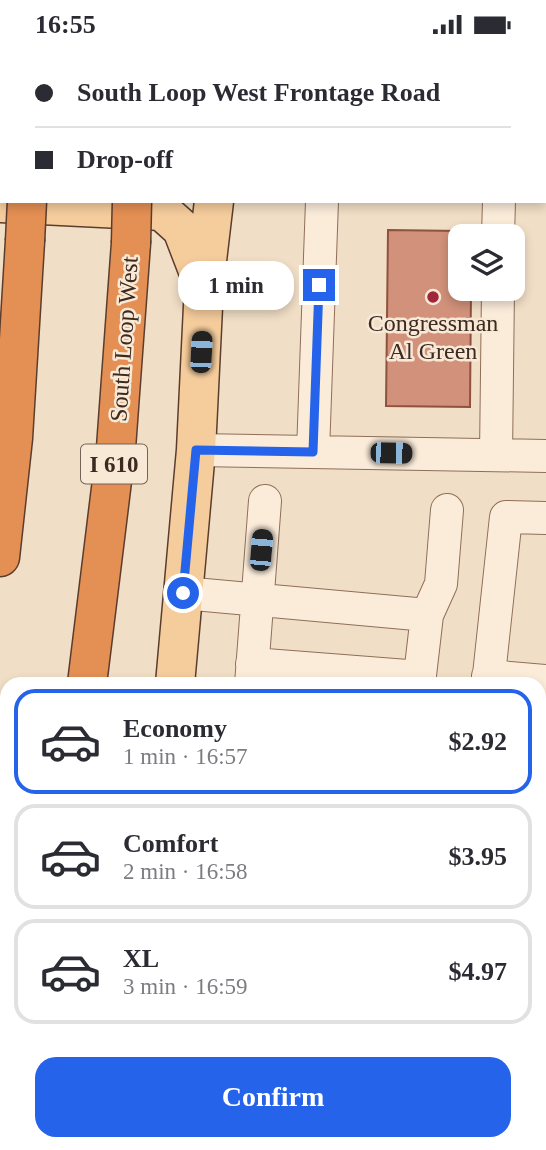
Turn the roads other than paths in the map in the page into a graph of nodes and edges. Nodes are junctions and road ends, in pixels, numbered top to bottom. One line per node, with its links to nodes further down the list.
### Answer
1 (0, 203): 8 (main road)
2 (27, 203): 17 (highway, bridge)
3 (132, 203): 22 (highway, South Loop West / I 610, bridge)
4 (214, 203): 8 (main road)
5 (322, 203): 11 (lane)
6 (499, 203): 7 (lane)
7 (498, 224)
8 (204, 286): 10 (main road)
9 (498, 301): 12 (lane)
10 (196, 450): 11 (lane); 18 (main road)
11 (313, 452): 12 (lane)
12 (496, 455): 13 (lane)
13 (546, 456)
14 (265, 501): 19 (lane)
15 (447, 510): 20 (lane)
16 (546, 517): 26 (lane)
17 (0, 557)
18 (183, 593): 19 (lane); 23 (main road)
19 (257, 600): 20 (lane); 21 (lane)
20 (427, 615): 25 (lane)
21 (252, 674): 24 (lane)
22 (88, 677)
23 (176, 677)
24 (324, 677)
25 (420, 677)
26 (488, 677)

